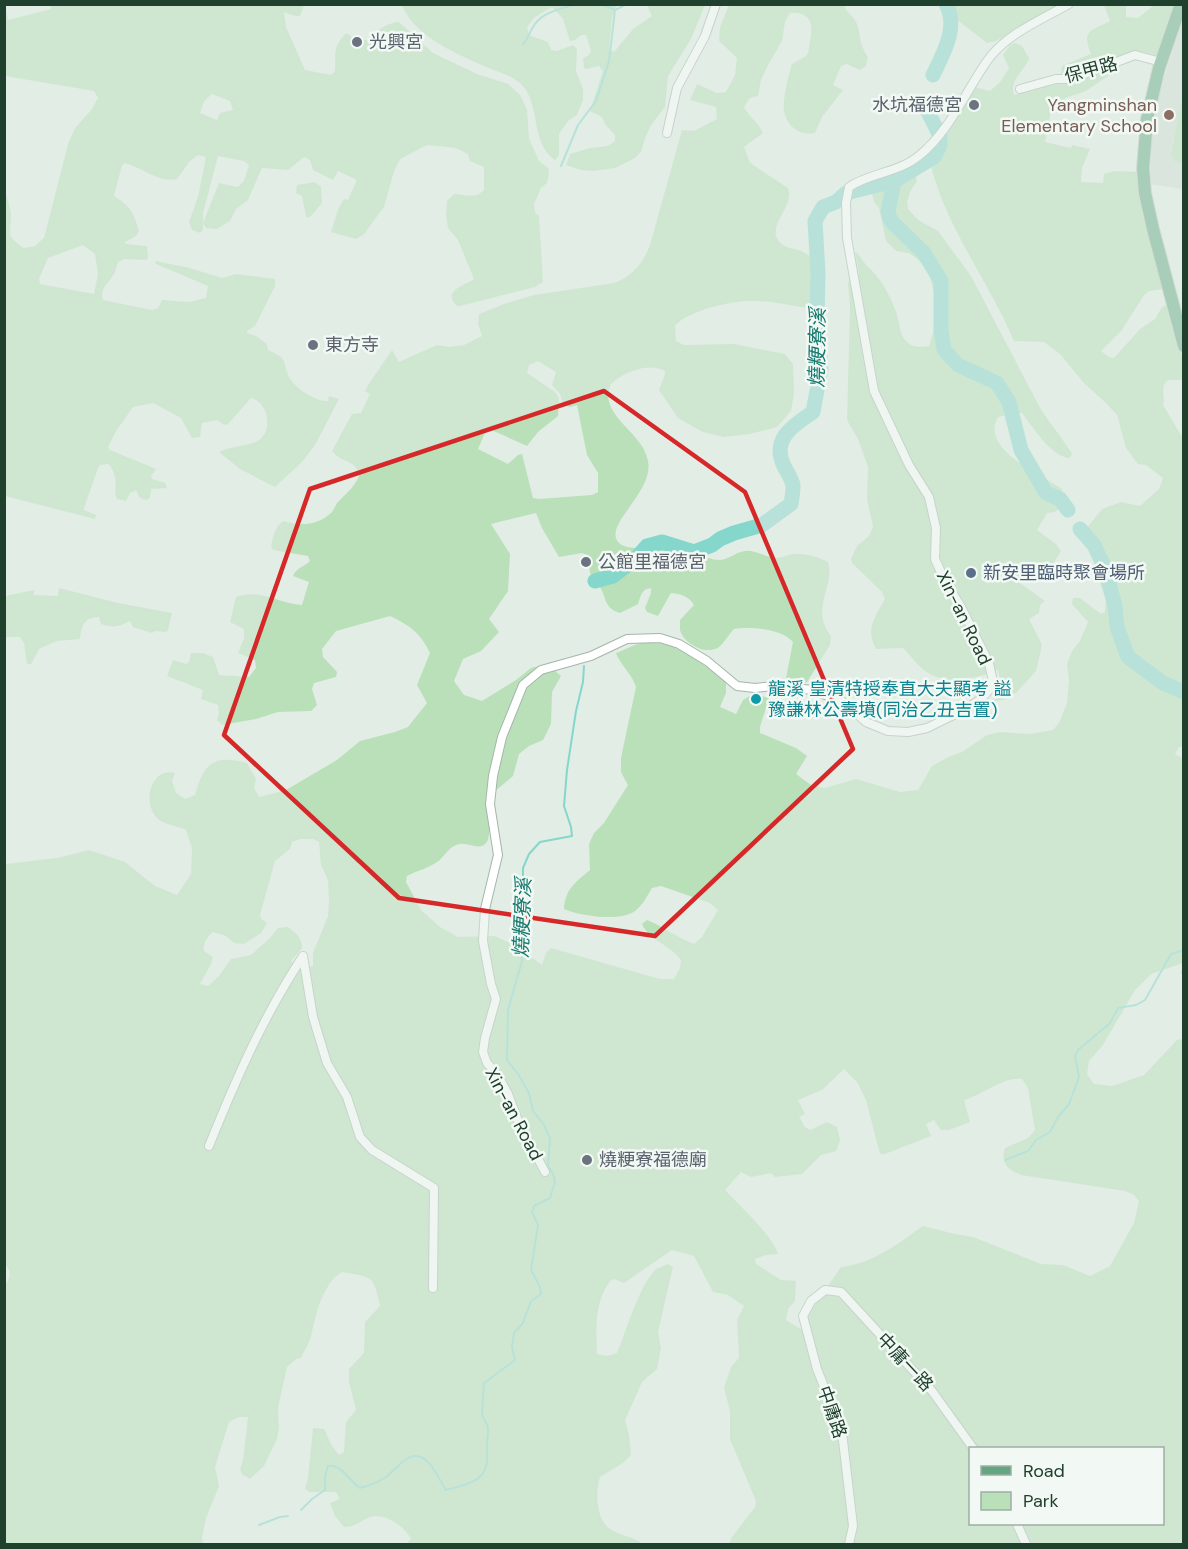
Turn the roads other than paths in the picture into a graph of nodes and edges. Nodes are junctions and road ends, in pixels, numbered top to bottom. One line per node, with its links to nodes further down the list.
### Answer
1 (716, 4): 6 (street)
2 (1070, 4): 9 (street, Xin-an Road)
3 (1181, 4): 4 (main road)
4 (1161, 62): 5 (street, 保甲路); 7 (main road)
5 (1020, 89)
6 (668, 133)
7 (1184, 346)
8 (209, 1146): 10 (street)
9 (545, 1172)
10 (433, 1288)
11 (825, 1290): 12 (street, 中庸一路); 14 (street, 中庸路)
12 (972, 1447)
13 (1017, 1525): 15 (street)
14 (849, 1545)
15 (1026, 1545)

